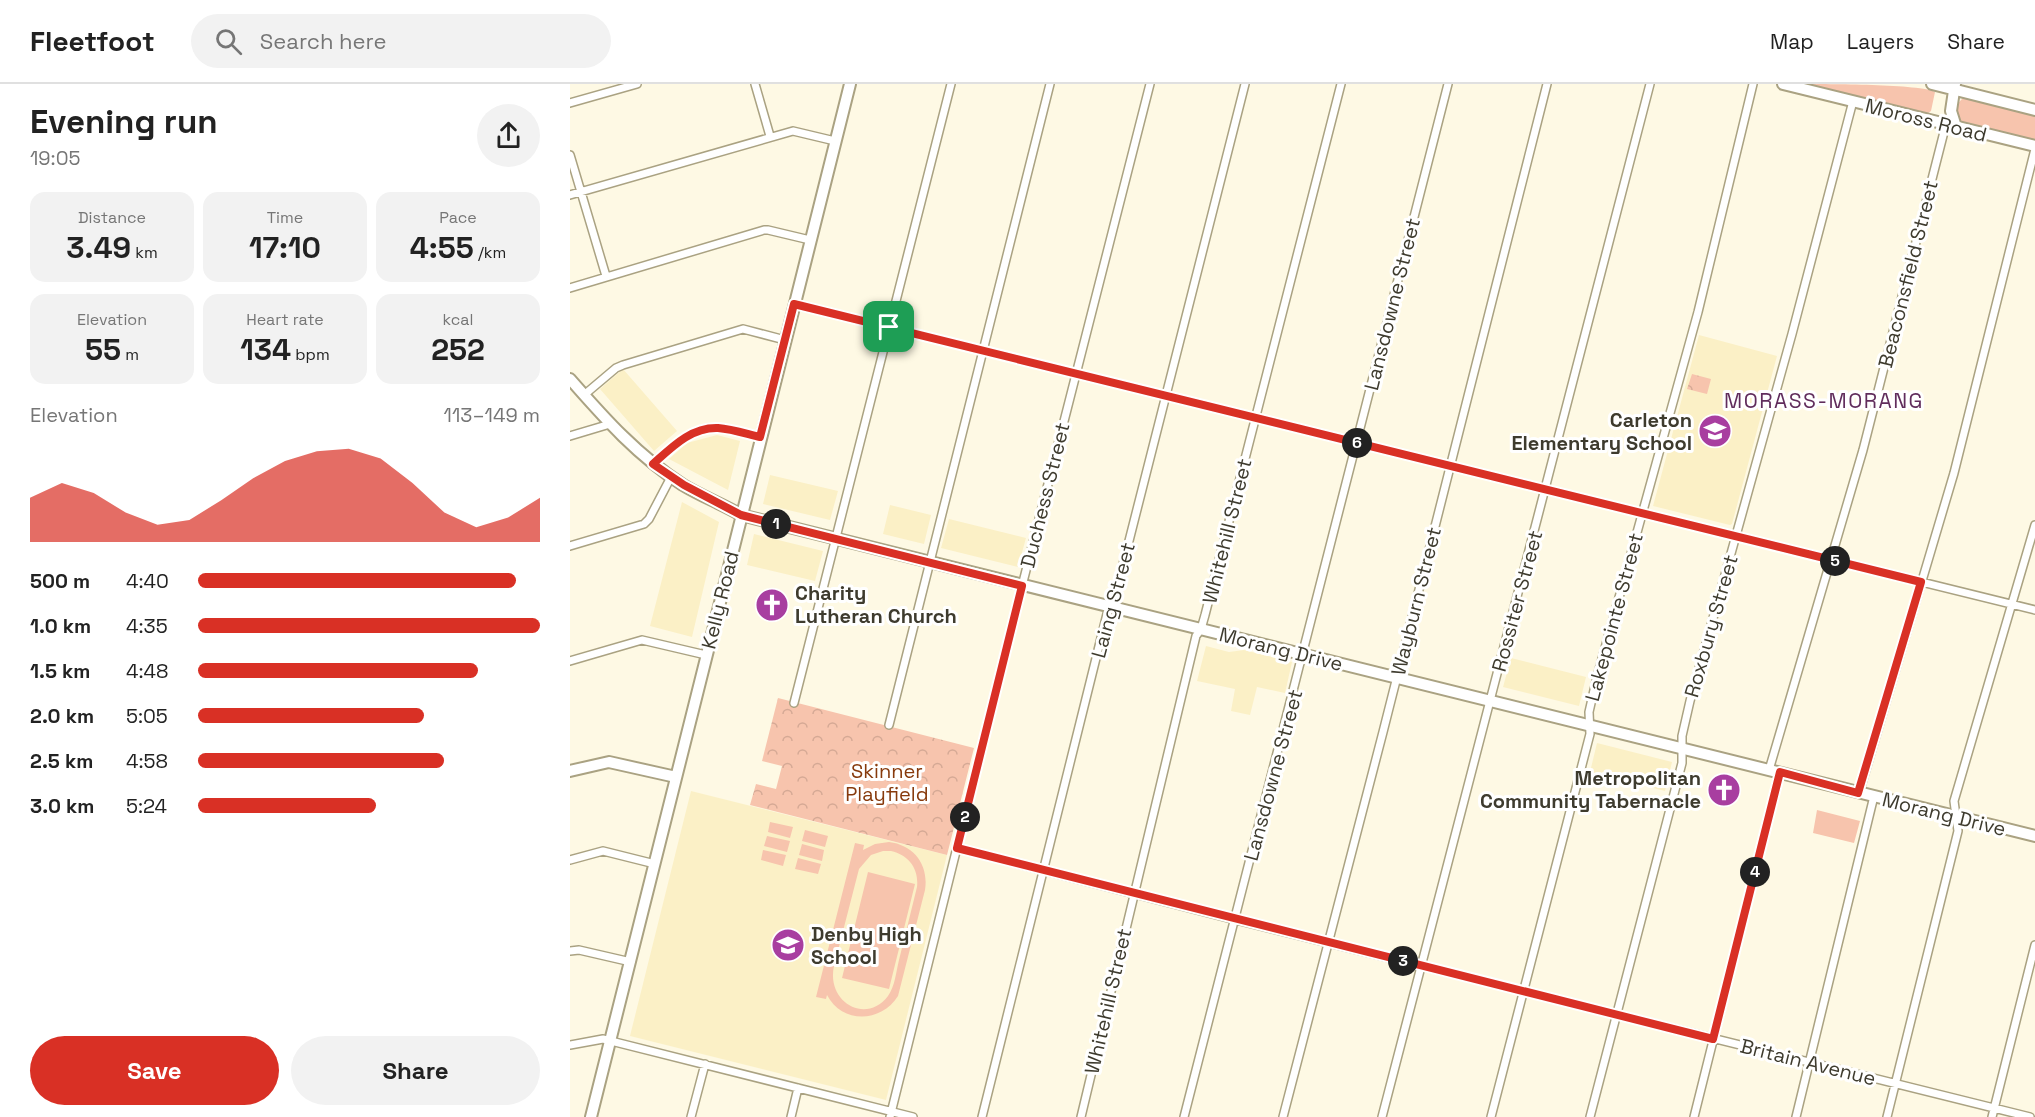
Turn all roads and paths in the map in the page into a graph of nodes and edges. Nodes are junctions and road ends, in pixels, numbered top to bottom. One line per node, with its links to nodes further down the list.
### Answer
1 (637, 84): 17 (street)
2 (755, 84): 20 (street)
3 (850, 84): 21 (street, Kelly Road)
4 (951, 84): 30 (street)
5 (1050, 84): 32 (street)
6 (1150, 84): 33 (street, Duchess Street)
7 (1245, 84): 36 (street, Laing Street)
8 (1341, 84): 37 (street, Whitehill Street)
9 (1448, 84): 41 (street, Lansdowne Street)
10 (1547, 84): 43 (street, Wayburn Street)
11 (1650, 84): 45 (street, Rossiter Street)
12 (1753, 84): 46 (street, Lakepointe Street)
13 (1783, 84): 16 (street, Moross Road)
14 (1932, 84): 15 (street, Moross Road)
15 (1955, 87): 18 (street, Moross Road); 19 (street)
16 (1853, 101): 19 (street, Moross Road); 49 (street, Roxbury Street)
17 (570, 104)
18 (2035, 110)
19 (1951, 125): 22 (street, Moross Road); 52 (street, Beaconsfield Street)
20 (770, 136): 21 (street); 24 (street)
21 (836, 141): 26 (street, Kelly Road)
22 (2035, 148): 54 (street)
23 (570, 155): 24 (street)
24 (581, 192): 25 (street); 27 (street)
25 (570, 195)
26 (810, 240): 27 (street); 29 (street, Kelly Road)
27 (606, 276): 28 (street)
28 (570, 288)
29 (794, 304): 30 (street); 31 (street, Kelly Road)
30 (889, 327): 32 (street); 50 (street)
31 (785, 339): 35 (street); 40 (street, Kelly Road)
32 (983, 350): 33 (street); 53 (street)
33 (1076, 373): 36 (street); 55 (street, Duchess Street)
34 (570, 379): 35 (street, Morang Drive)
35 (584, 395): 38 (street, Morang Drive)
36 (1166, 396): 37 (street); 57 (street, Laing Street)
37 (1255, 418): 41 (street); 59 (street, Whitehill Street)
38 (610, 424): 39 (street); 42 (street, Morang Drive)
39 (570, 436)
40 (760, 437): 42 (street); 47 (street, Kelly Road)
41 (1356, 443): 43 (street); 61 (street, Lansdowne Street)
42 (653, 464): 44 (street, Morang Drive)
43 (1449, 466): 45 (street); 63 (street, Wayburn Street)
44 (671, 477): 47 (street, Morang Drive); 51 (street)
45 (1546, 489): 46 (street); 64 (street, Rossiter Street)
46 (1641, 513): 49 (street); 67 (street, Lakepointe Street)
47 (741, 515): 50 (street, Morang Drive); 60 (street, Kelly Road)
48 (2035, 525): 56 (street)
49 (1737, 537): 52 (street); 68 (street, Roxbury Street)
50 (835, 539): 53 (street, Morang Drive); 65 (street)
51 (570, 546)
52 (1830, 560): 54 (street); 70 (street, Beaconsfield Street)
53 (929, 562): 55 (street, Morang Drive); 66 (street)
54 (1921, 582): 56 (street); 72 (street)
55 (1022, 586): 57 (street, Morang Drive); 76 (street, Duchess Street)
56 (2012, 605): 58 (street); 74 (street)
57 (1111, 608): 59 (street, Morang Drive); 79 (street, Laing Street)
58 (2035, 610)
59 (1201, 629): 61 (street, Morang Drive); 80 (street, Whitehill Street)
60 (706, 655): 62 (street); 71 (street, Kelly Road)
61 (1303, 655): 63 (street, Morang Drive); 81 (street, Lansdowne Street)
62 (570, 661)
63 (1396, 678): 64 (street, Morang Drive); 82 (street, Wayburn Street)
64 (1490, 701): 67 (street, Morang Drive); 86 (street, Rossiter Street)
65 (795, 703)
66 (889, 725)
67 (1590, 726): 68 (street, Morang Drive); 87 (street, Lakepointe Street)
68 (1682, 749): 70 (street, Morang Drive); 88 (street, Roxbury Street)
69 (570, 771): 71 (street)
70 (1774, 771): 72 (street, Morang Drive); 89 (street, Beaconsfield Street)
71 (676, 777): 78 (street, Kelly Road)
72 (1858, 793): 73 (street, Morang Drive)
73 (1874, 796): 74 (street, Morang Drive); 92 (street)
74 (1955, 816): 75 (street, Morang Drive); 94 (street)
75 (2035, 836)
76 (957, 848): 79 (street, Britain Avenue); 97 (street, Duchess Street)
77 (570, 860): 78 (street)
78 (655, 864): 85 (street, Kelly Road)
79 (1044, 871): 80 (street, Britain Avenue); 102 (street, Laing Street)
80 (1133, 894): 81 (street, Britain Avenue); 103 (street, Whitehill Street)
81 (1235, 920): 82 (street, Britain Avenue); 104 (street, Lansdowne Street)
82 (1328, 943): 86 (street, Britain Avenue); 105 (street, Wayburn Street)
83 (2035, 945): 96 (street)
84 (570, 951): 85 (street)
85 (631, 962): 90 (street, Kelly Road)
86 (1421, 966): 87 (street, Britain Avenue); 106 (street, Rossiter Street)
87 (1524, 992): 88 (street, Britain Avenue); 107 (street, Lakepointe Street)
88 (1616, 1015): 89 (street, Britain Avenue); 108 (street, Roxbury Street)
89 (1713, 1039): 92 (street, Britain Avenue); 109 (street, Beaconsfield Street)
90 (610, 1041): 91 (street); 93 (street); 98 (street, Kelly Road)
91 (570, 1045)
92 (1809, 1062): 94 (street, Britain Avenue); 110 (street)
93 (705, 1064): 95 (street); 99 (street)
94 (1895, 1084): 96 (street, Britain Avenue); 111 (street)
95 (798, 1088): 97 (street); 100 (street)
96 (1994, 1108): 112 (street); 113 (street, Britain Avenue)
97 (891, 1114): 101 (street)
98 (591, 1117)
99 (691, 1117)
100 (791, 1117)
101 (913, 1117)
102 (982, 1117)
103 (1081, 1117)
104 (1184, 1117)
105 (1283, 1117)
106 (1382, 1117)
107 (1491, 1117)
108 (1590, 1117)
109 (1694, 1117)
110 (1796, 1117)
111 (1887, 1117)
112 (1992, 1117)
113 (2030, 1117)

